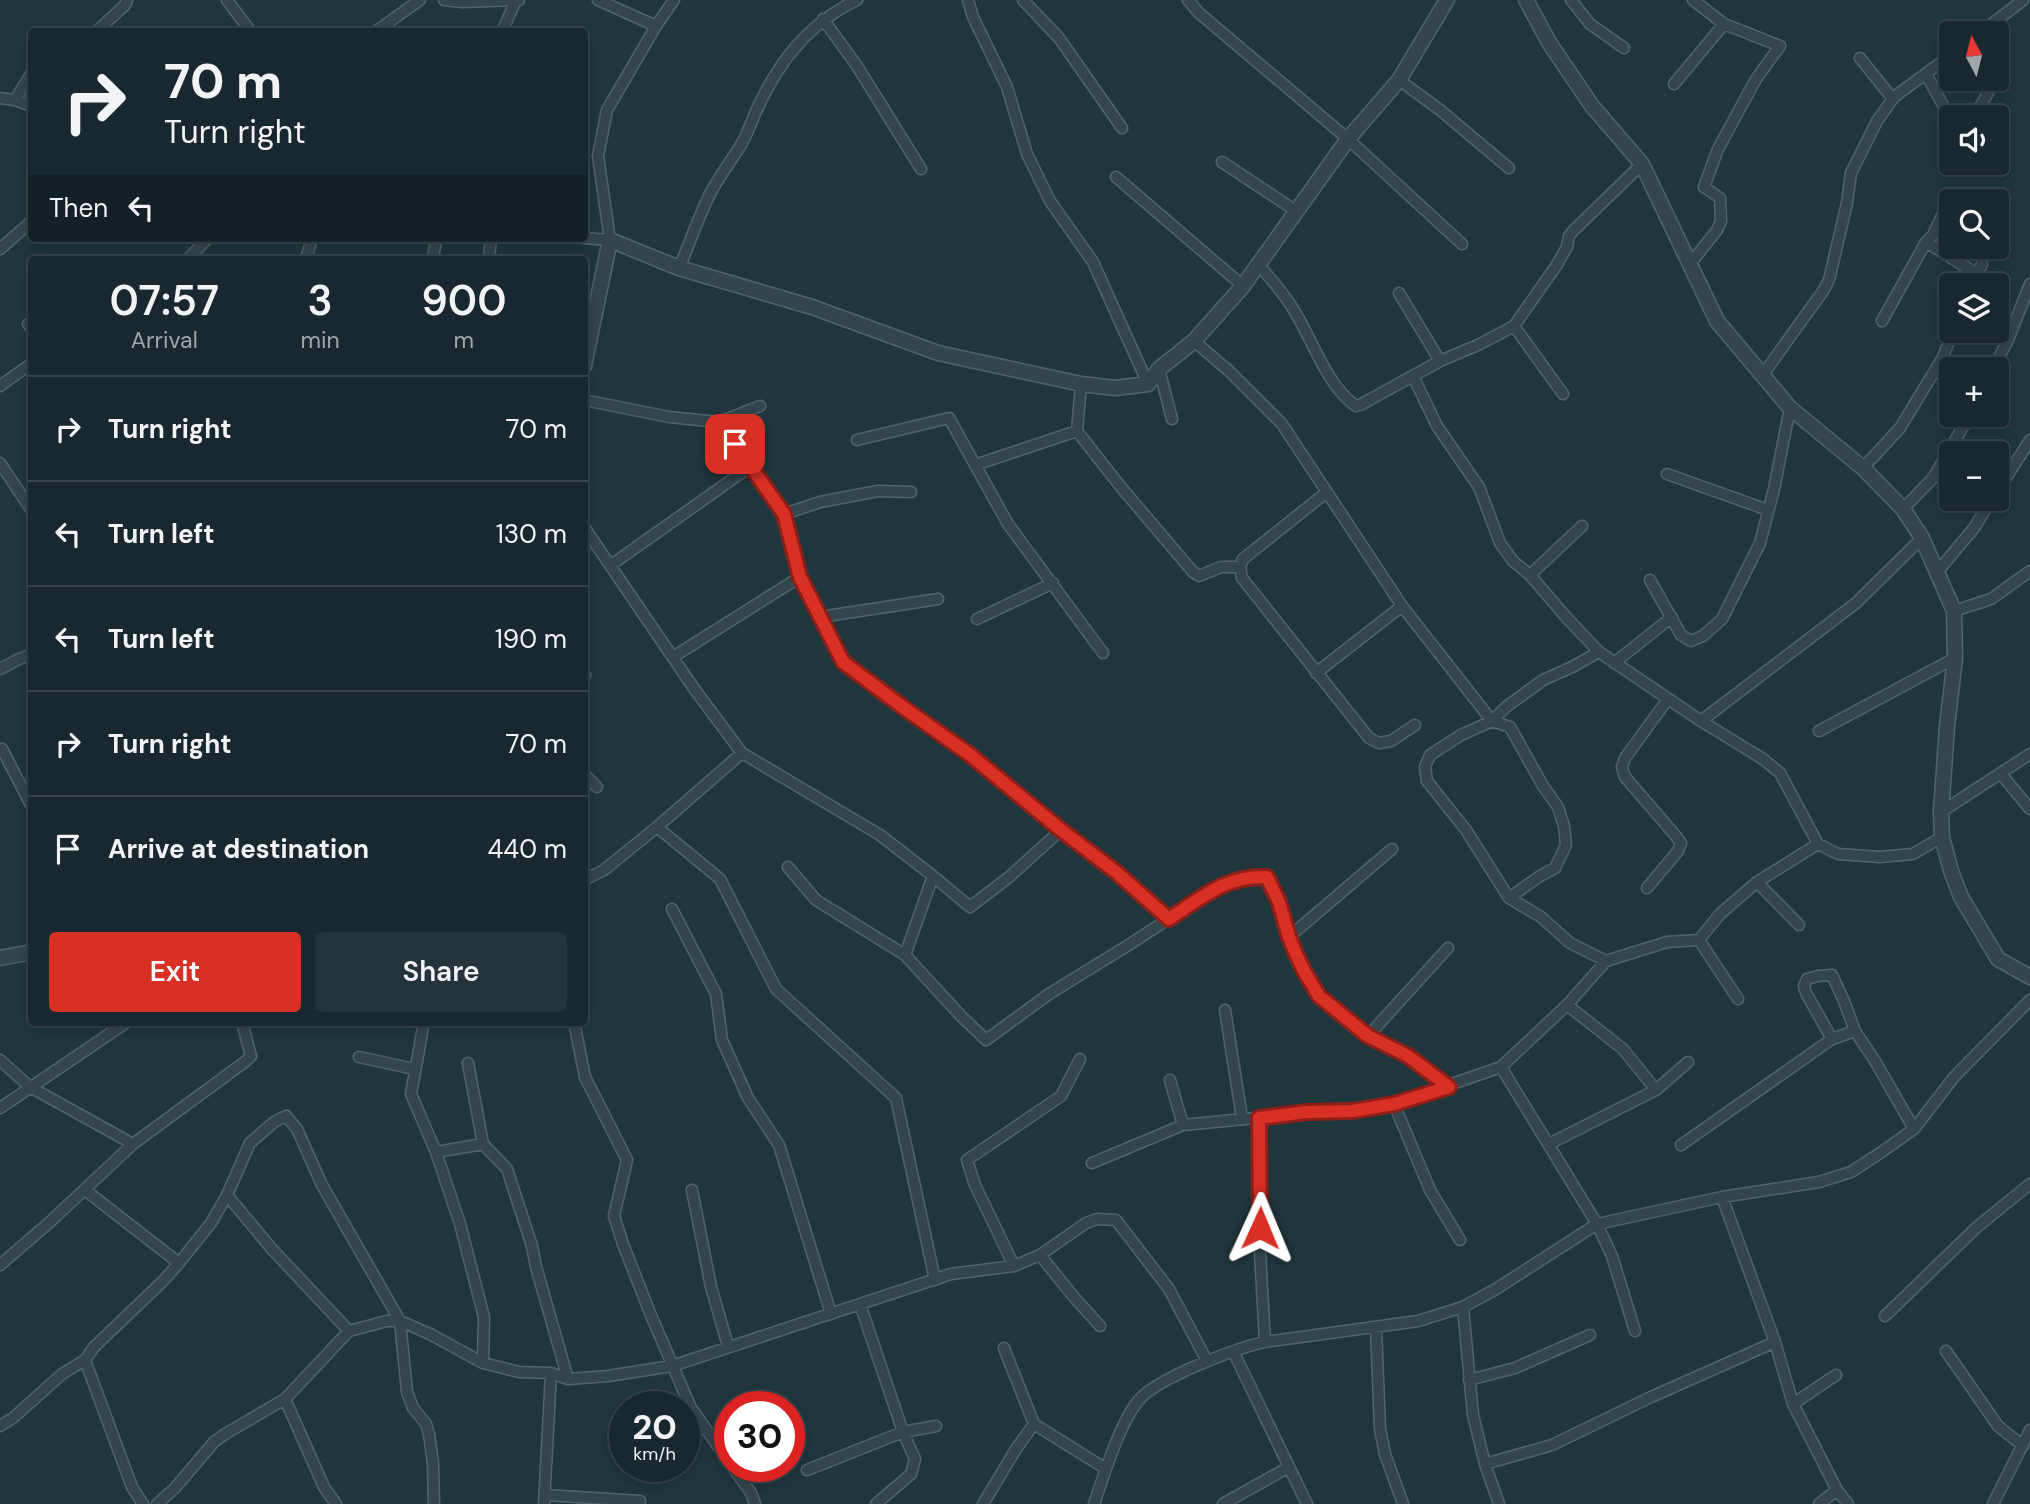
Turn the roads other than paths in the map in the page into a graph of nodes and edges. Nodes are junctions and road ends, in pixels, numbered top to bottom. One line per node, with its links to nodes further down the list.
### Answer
1 (127, 0): 22 (street)
2 (227, 0): 23 (street)
3 (420, 0): 24 (street)
4 (443, 0): 5 (street)
5 (517, 0): 25 (street)
6 (598, 0): 21 (street)
7 (674, 0): 21 (street)
8 (857, 0): 18 (street)
9 (968, 0): 76 (street)
10 (1023, 0): 40 (street)
11 (1188, 0): 41 (street)
12 (1447, 0): 31 (street)
13 (1526, 0): 43 (street)
14 (1571, 0): 26 (street)
15 (1693, 0): 17 (street)
16 (2023, 0): 19 (street)
17 (1704, 5): 20 (street)
18 (823, 19): 45 (street); 59 (street)
19 (1996, 21)
20 (1724, 24): 32 (street); 57 (street)
21 (656, 26): 51 (street)
22 (100, 28)
23 (248, 28)
24 (381, 28)
25 (504, 28)
26 (1624, 48)
27 (1860, 58): 35 (street)
28 (1939, 64): 29 (street)
29 (1926, 74): 35 (street); 38 (street)
30 (28, 79): 36 (street)
31 (1399, 80): 41 (street); 44 (street)
32 (1674, 84)
33 (1988, 93): 39 (street)
34 (0, 98): 36 (street)
35 (1892, 98): 74 (street)
36 (15, 100): 37 (street)
37 (28, 105)
38 (1943, 105)
39 (1981, 105)
40 (1122, 128)
41 (1348, 139): 47 (street); 54 (street)
42 (1222, 162): 47 (street)
43 (1642, 164): 57 (street); 65 (street)
44 (1509, 168)
45 (921, 169)
46 (1116, 177): 62 (street)
47 (1296, 211): 58 (street)
48 (1939, 222): 53 (street)
49 (28, 224): 55 (street)
50 (588, 237): 51 (street)
51 (610, 240): 59 (street); 68 (street)
52 (204, 242): 56 (street)
53 (1927, 242): 60 (street); 64 (street)
54 (1462, 244)
55 (0, 249)
56 (191, 256)
57 (1690, 264): 74 (street)
58 (1259, 265): 62 (street); 73 (street)
59 (679, 268): 75 (street)
60 (1978, 273)
61 (2030, 284): 69 (street)
62 (1243, 286): 66 (street)
63 (1399, 293): 70 (street)
64 (1882, 321)
65 (1514, 326): 70 (street); 78 (street)
66 (1194, 341): 72 (street); 96 (street)
67 (1948, 343): 91 (street)
68 (588, 347)
69 (1999, 357)
70 (1440, 360): 73 (street)
71 (28, 366): 77 (street)
72 (1159, 369): 76 (street); 82 (street)
73 (1413, 376): 109 (street)
74 (1762, 376): 81 (street)
75 (1081, 384): 76 (street); 85 (street)
76 (1148, 384)
77 (0, 386)
78 (1563, 394)
79 (588, 401): 83 (street)
80 (760, 406): 83 (street)
81 (1790, 408): 91 (street); 99 (street)
82 (1172, 419)
83 (719, 422): 90 (street)
84 (1963, 427): 98 (street)
85 (1077, 431): 89 (street); 106 (street)
86 (857, 440): 89 (street)
87 (2030, 440): 92 (street)
88 (0, 463): 94 (street)
89 (975, 465): 112 (street)
90 (751, 466): 101 (street); 105 (street)
91 (1863, 468): 98 (street)
92 (2009, 473)
93 (1667, 474): 99 (street)
94 (4, 478): 97 (street)
95 (911, 492): 101 (street)
96 (1327, 492): 106 (street); 114 (street)
97 (28, 506)
98 (1903, 509): 104 (street)
99 (1769, 510): 117 (street)
100 (1985, 511): 108 (street)
101 (784, 514): 110 (street)
102 (1582, 526): 109 (street)
103 (588, 533): 105 (street)
104 (1922, 538): 108 (street); 129 (street)
105 (611, 565): 122 (street)
106 (1240, 567): 126 (street)
107 (2030, 570): 115 (street)
108 (1938, 571): 115 (street)
109 (1530, 575): 119 (street)
110 (800, 577): 116 (street); 122 (street)
111 (1650, 580): 117 (street)
112 (1053, 583): 118 (street); 120 (street)
113 (938, 599): 116 (street)
114 (1402, 606): 126 (street); 128 (street)
115 (1954, 611): 123 (street)
116 (820, 617): 142 (street)
117 (1672, 617): 124 (street)
118 (977, 619)
119 (1599, 652): 124 (street); 128 (street)
120 (1103, 653)
121 (28, 656): 125 (street)
122 (673, 657): 133 (street)
123 (1955, 658): 131 (street); 140 (street)
124 (1614, 663): 127 (street)
125 (0, 669)
126 (1316, 673): 130 (street)
127 (1668, 699): 129 (street); 150 (street)
128 (1492, 721): 151 (street); 151 (street)
129 (1702, 721): 144 (street)
130 (1415, 725)
131 (1819, 732)
132 (2, 749): 138 (street)
133 (741, 753): 141 (street); 147 (street)
134 (2030, 754): 135 (street)
135 (2001, 774): 139 (street); 140 (street)
136 (588, 778): 137 (street)
137 (597, 788)
138 (28, 799)
139 (2030, 809)
140 (1941, 811): 143 (street)
141 (657, 827): 148 (street); 208 (street)
142 (1061, 830): 147 (street); 153 (street)
143 (1942, 837): 144 (street); 162 (street)
144 (1818, 844): 149 (street)
145 (1392, 849): 155 (street)
146 (788, 867): 159 (street)
147 (933, 876): 159 (street)
148 (588, 878)
149 (1757, 882): 154 (street); 156 (street)
150 (1647, 888)
151 (1509, 898): 161 (street)
152 (672, 909): 211 (street)
153 (1169, 919): 155 (street); 159 (street)
154 (1799, 925)
155 (1289, 937): 172 (street)
156 (1699, 940): 161 (street); 163 (street)
157 (1448, 948): 172 (street)
158 (28, 953): 160 (street)
159 (905, 956)
160 (0, 958)
161 (1606, 961): 165 (street)
162 (2030, 977)
163 (1738, 999)
164 (2030, 1000): 190 (street)
165 (1567, 1005): 179 (street); 184 (street)
166 (1225, 1010): 187 (street)
167 (121, 1026): 182 (street)
168 (243, 1026): 191 (street)
169 (423, 1026): 180 (street)
170 (575, 1026): 228 (street)
171 (1855, 1031): 173 (street); 173 (street); 190 (street)
172 (1368, 1036): 183 (street)
173 (1832, 1039): 194 (street)
174 (359, 1057): 180 (street)
175 (1080, 1059): 207 (street)
176 (0, 1060): 182 (street)
177 (1688, 1062): 184 (street)
178 (468, 1063): 192 (street)
179 (1501, 1067): 183 (street); 193 (street)
180 (414, 1069): 195 (street)
181 (1170, 1080): 189 (street)
182 (30, 1087): 186 (street); 191 (street)
183 (1449, 1087): 185 (street)
184 (1656, 1090): 193 (street)
185 (1394, 1104): 188 (street); 203 (street)
186 (0, 1108)
187 (1242, 1118): 188 (street); 189 (street)
188 (1259, 1118): 219 (street)
189 (1183, 1125): 196 (street)
190 (1914, 1129): 201 (street)
191 (133, 1144): 198 (street)
192 (483, 1144): 195 (street); 231 (street)
193 (1549, 1144): 202 (street)
194 (1681, 1145)
195 (436, 1152): 227 (street)
196 (1092, 1163)
197 (2030, 1184): 212 (street)
198 (85, 1190): 205 (street); 206 (street)
199 (692, 1190): 221 (street)
200 (227, 1195): 205 (street); 213 (street); 216 (street)
201 (1722, 1197): 202 (street); 220 (street)
202 (1597, 1224): 210 (street); 217 (street)
203 (1460, 1240)
204 (1040, 1255): 207 (street); 214 (street); 226 (street)
205 (178, 1263): 225 (street)
206 (0, 1265)
207 (1014, 1266): 208 (street)
208 (935, 1280): 209 (street)
209 (859, 1304): 211 (street); 239 (street)
210 (1463, 1307): 215 (street); 232 (street)
211 (831, 1314): 221 (street)
212 (1885, 1316)
213 (400, 1321): 216 (street); 227 (street); 253 (street)
214 (1100, 1326)
215 (1376, 1326): 219 (street); 260 (street)
216 (349, 1331): 233 (street)
217 (1634, 1331)
218 (1590, 1335): 232 (street)
219 (1265, 1342): 224 (street)
220 (1775, 1342): 234 (street); 242 (street)
221 (728, 1346): 228 (street)
222 (1004, 1348): 235 (street)
223 (1946, 1351): 241 (street)
224 (1234, 1353): 226 (street); 243 (street)
225 (85, 1360): 236 (street); 250 (street)
226 (1207, 1361): 244 (street)
227 (483, 1363): 229 (street)
228 (672, 1366): 231 (street); 240 (street)
229 (551, 1373): 231 (street); 248 (street)
230 (1836, 1375): 234 (street)
231 (568, 1379)
232 (1469, 1380): 242 (street)
233 (285, 1399): 251 (street); 252 (street)
234 (1793, 1404): 247 (street)
235 (1034, 1424): 244 (street); 256 (street)
236 (0, 1426)
237 (936, 1426): 239 (street)
238 (2030, 1430): 241 (street)
239 (903, 1432): 245 (street); 255 (street)
240 (714, 1441)
241 (2023, 1446): 264 (street)
242 (1485, 1464): 261 (street)
243 (1289, 1467): 258 (street); 259 (street)
244 (1106, 1469): 257 (street)
245 (807, 1470)
246 (743, 1482): 254 (street)
247 (1837, 1490): 262 (street); 263 (street)
248 (545, 1500): 249 (street)
249 (640, 1501)
250 (143, 1504)
251 (157, 1504)
252 (337, 1504)
253 (434, 1504)
254 (755, 1504)
255 (876, 1504)
256 (983, 1504)
257 (1094, 1504)
258 (1223, 1504)
259 (1307, 1504)
260 (1403, 1504)
261 (1499, 1504)
262 (1819, 1504)
263 (1848, 1504)
264 (1993, 1504)

